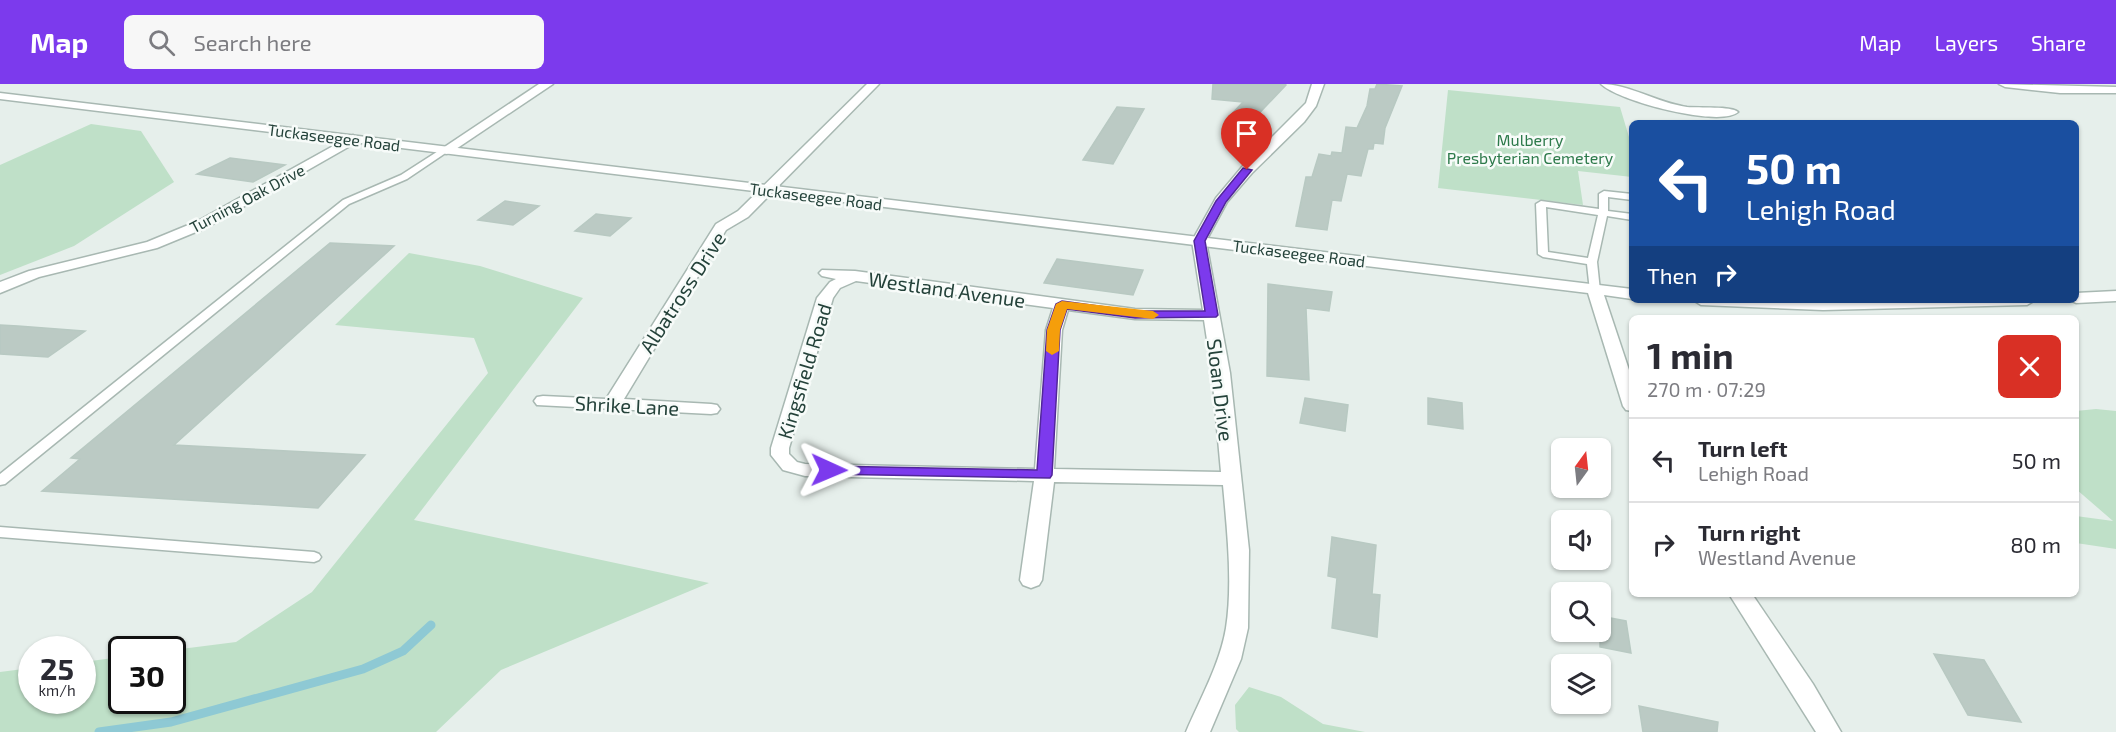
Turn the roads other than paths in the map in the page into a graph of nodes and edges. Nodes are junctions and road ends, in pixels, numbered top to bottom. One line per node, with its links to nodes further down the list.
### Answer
1 (547, 84): 10 (street)
2 (873, 84): 11 (street, Albatross Drive)
3 (1318, 84): 15 (street)
4 (1607, 84): 8 (street)
5 (2006, 84): 6 (street)
6 (2116, 90)
7 (0, 96): 9 (street, Tuckaseegee Road)
8 (1732, 112)
9 (353, 139): 10 (street, Tuckaseegee Road); 19 (street, Turning Oak Drive)
10 (446, 150): 11 (street, Tuckaseegee Road); 34 (lane)
11 (766, 190): 15 (street, Tuckaseegee Road); 30 (street, Albatross Drive)
12 (1629, 197): 13 (lane)
13 (1603, 212): 14 (lane); 16 (lane); 16 (lane)
14 (1629, 216)
15 (1199, 241): 20 (street, Tuckaseegee Road); 27 (street, Sloan Drive)
16 (1592, 262): 20 (lane)
17 (827, 273): 18 (street, Westland Avenue)
18 (855, 276): 26 (street, Westland Avenue); 32 (street, Kingsfield Road)
19 (0, 288)
20 (1595, 291): 21 (street, Tuckaseegee Road); 28 (street)
21 (1629, 294)
22 (2116, 296): 23 (street)
23 (2079, 298)
24 (1757, 303): 25 (street)
25 (1955, 303)
26 (1062, 304): 27 (street, Westland Avenue); 32 (street)
27 (1212, 315): 33 (street, Sloan Drive)
28 (1629, 396)
29 (543, 401): 30 (street, Shrike Lane)
30 (612, 404): 31 (street, Shrike Lane)
31 (711, 409)
32 (1044, 475): 33 (street, Kingsfield Road); 37 (street)
33 (1232, 479): 39 (street, Sloan Drive)
34 (0, 481)
35 (0, 532): 36 (lane)
36 (314, 557)
37 (1031, 580)
38 (1742, 597): 40 (street)
39 (1198, 732)
40 (1829, 732)

